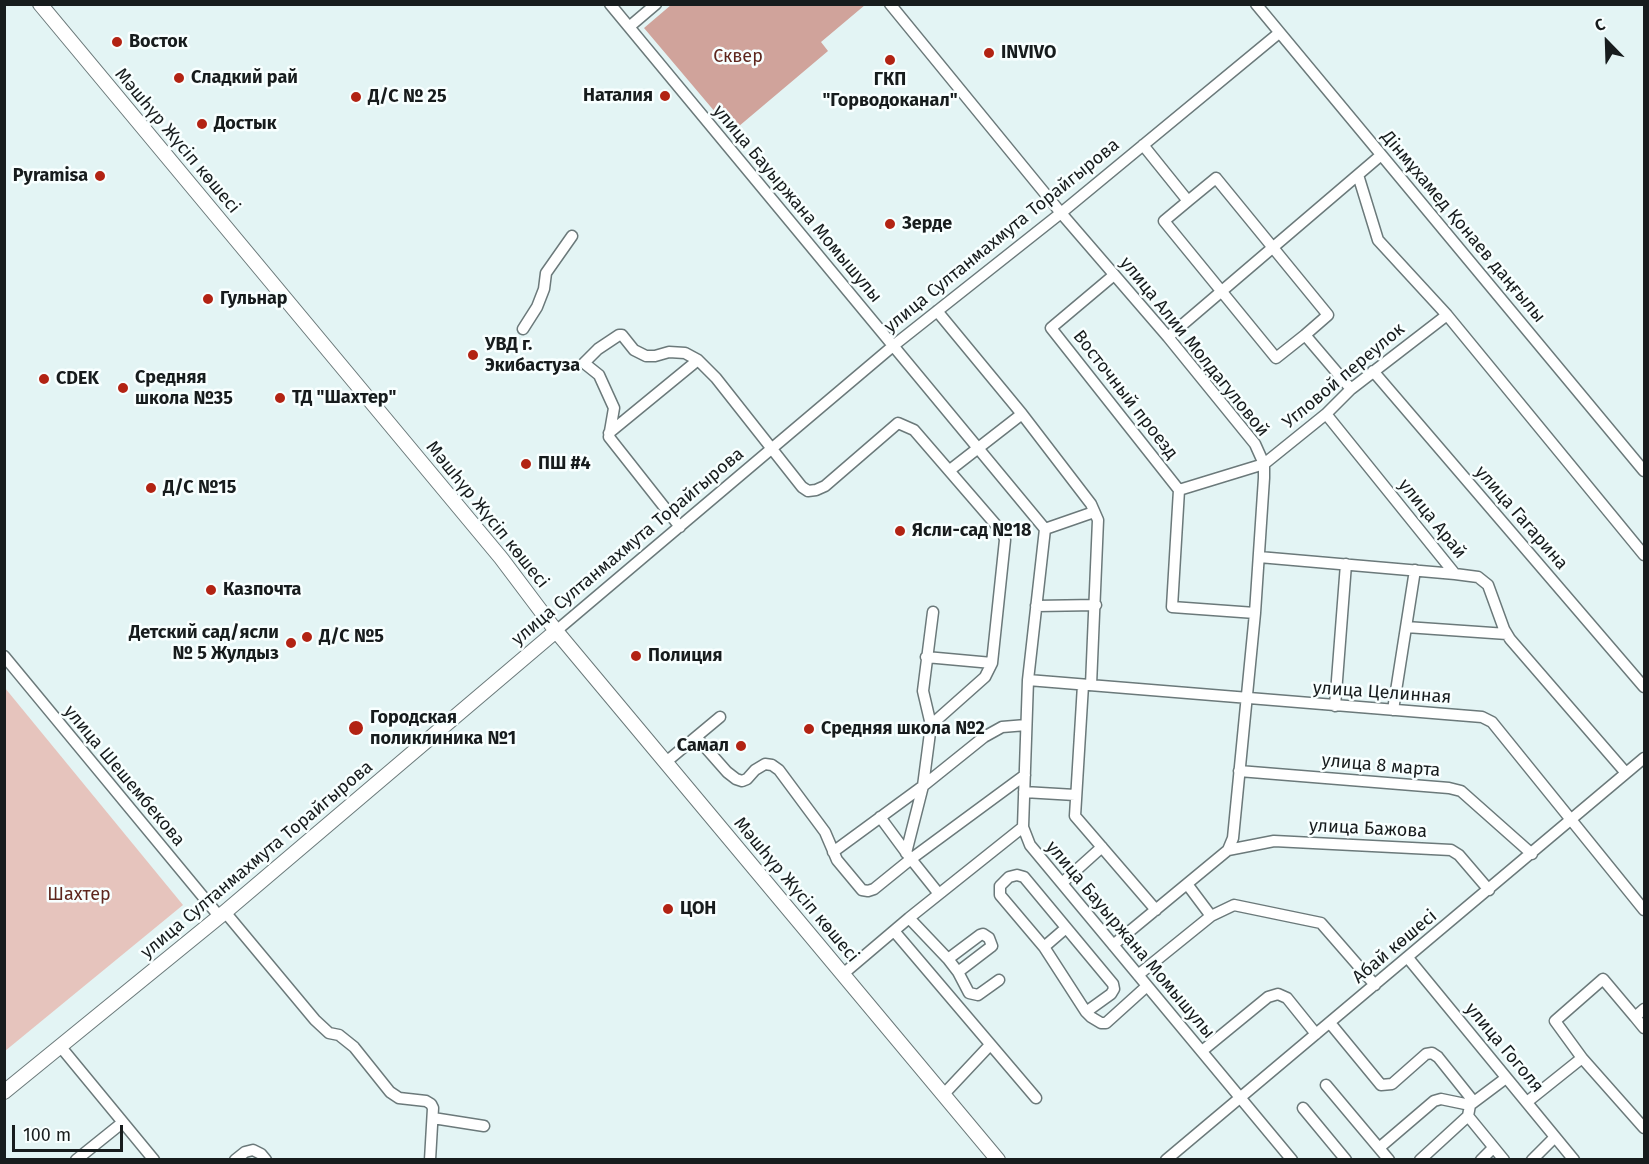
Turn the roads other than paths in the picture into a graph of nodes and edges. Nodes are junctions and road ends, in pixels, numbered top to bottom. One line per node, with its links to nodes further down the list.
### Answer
1 (40, 4): 48 (main road, Мәшһүр Жүсіп көшесі)
2 (610, 4): 6 (street, улица Бауыржана Момышулы)
3 (656, 4): 6 (street)
4 (890, 4): 12 (street, улица Алии Молдагуловой)
5 (1256, 4): 7 (street, Дінмұхамед Қонаев даңғылы)
6 (629, 27): 22 (street, улица Бауыржана Момышулы)
7 (1279, 33): 8 (street, улица Султанмахмута Торайгырова); 9 (street, Дінмұхамед Қонаев даңғылы)
8 (1143, 145): 11 (street); 12 (street, улица Султанмахмута Торайгырова)
9 (1380, 156): 10 (street); 33 (street, Дінмұхамед Қонаев даңғылы)
10 (1358, 175): 14 (street); 18 (street)
11 (1188, 201): 14 (street); 16 (street)
12 (1061, 213): 15 (street, улица Алии Молдагуловой); 17 (street, улица Султанмахмута Торайгырова)
13 (572, 236): 19 (street)
14 (1272, 248): 16 (street); 20 (street)
15 (1114, 274): 21 (street, улица Алии Молдагуловой); 34 (street, Восточный проезд)
16 (1222, 291): 20 (street); 21 (street)
17 (938, 311): 22 (street, улица Султанмахмута Торайгырова); 26 (street)
18 (1447, 315): 24 (street, Угловой переулок); 38 (street)
19 (523, 329)
20 (1305, 335): 25 (street)
21 (1168, 338): 31 (street, улица Алии Молдагуловой)
22 (893, 346): 29 (street, улица Султанмахмута Торайгырова); 30 (street, улица Бауыржана Момышулы)
23 (698, 360): 28 (street); 28 (street); 29 (street)
24 (1373, 371): 25 (street, Угловой переулок); 55 (street, улица Гагарина)
25 (1351, 389): 27 (street, Угловой переулок)
26 (1022, 414): 30 (street); 35 (street)
27 (1326, 414): 31 (street, Угловой переулок); 42 (street, улица Арай)
28 (608, 434): 36 (street)
29 (771, 449): 32 (street); 36 (street, улица Султанмахмута Торайгырова)
30 (978, 449): 32 (street); 37 (street, улица Бауыржана Момышулы)
31 (1264, 464): 34 (street); 39 (street, улица Алии Молдагуловой)
32 (950, 470): 52 (street)
33 (1644, 471)
34 (1179, 490): 46 (street)
35 (1094, 512): 37 (street); 43 (street)
36 (680, 527): 48 (street, улица Султанмахмута Торайгырова)
37 (1045, 529): 44 (street, улица Бауыржана Момышулы)
38 (1644, 555)
39 (1259, 556): 40 (street); 46 (street, улица Алии Молдагуловой)
40 (1346, 564): 41 (street); 57 (street)
41 (1415, 570): 42 (street); 47 (street)
42 (1455, 574): 49 (street, улица Арай)
43 (1096, 605): 44 (street); 54 (street)
44 (1036, 606): 53 (street, улица Бауыржана Момышулы)
45 (933, 612): 51 (street)
46 (1255, 613): 56 (street, улица Алии Молдагуловой)
47 (1406, 627): 49 (street); 58 (street)
48 (556, 631): 64 (main road, Мәшһүр Жүсіп көшесі); 85 (main road, улица Султанмахмута Торайгырова)
49 (1507, 634): 66 (street, улица Арай)
50 (4, 656): 85 (street, улица Шешембекова)
51 (926, 657): 52 (street); 60 (street)
52 (992, 663): 60 (street)
53 (1028, 680): 54 (street, улица Целинная); 61 (street, улица Бауыржана Момышулы)
54 (1087, 685): 56 (street, улица Целинная); 70 (street)
55 (1644, 687)
56 (1246, 699): 57 (street, улица Целинная); 65 (street, улица Алии Молдагуловой)
57 (1335, 706): 58 (street, улица Целинная)
58 (1393, 710): 72 (street, улица Целинная)
59 (720, 717): 62 (street)
60 (931, 725): 68 (street)
61 (1026, 725): 67 (street, улица Бауыржана Момышулы); 68 (street)
62 (697, 738): 64 (street); 76 (street)
63 (1644, 758): 66 (street, Абай көшесі)
64 (666, 762): 95 (main road, Мәшһүр Жүсіп көшесі)
65 (1239, 771): 75 (street, улица Алии Молдагуловой); 77 (street, улица 8 марта)
66 (1626, 773): 72 (street, Абай көшесі)
67 (1025, 775): 69 (street, улица Бауыржана Момышулы); 78 (street)
68 (923, 786): 71 (street); 78 (street)
69 (1024, 792): 70 (street); 73 (street, улица Бауыржана Момышулы)
70 (1075, 795): 74 (street)
71 (880, 817): 76 (street); 78 (street)
72 (1573, 819): 77 (street, Абай көшесі); 84 (street, улица Целинная)
73 (1023, 827): 79 (street, улица Бауыржана Момышулы); 82 (street)
74 (1102, 847): 79 (street); 83 (street)
75 (1228, 850): 80 (street); 81 (street, улица Бажова)
76 (833, 852): 78 (street)
77 (1532, 854): 81 (street, Абай көшесі)
78 (909, 856): 82 (street)
79 (1062, 883): 90 (street, улица Бауыржана Момышулы)
80 (1187, 884): 83 (street); 86 (street)
81 (1489, 890): 92 (street, Абай көшесі)
82 (939, 894): 87 (street)
83 (1156, 910): 90 (street)
84 (1644, 910)
85 (222, 914): 107 (main road, улица Султанмахмута Торайгырова); 120 (street, улица Шешембекова)
86 (1211, 916): 96 (street); 98 (street)
87 (909, 918): 89 (street); 93 (street)
88 (1066, 928): 91 (street); 91 (street); 101 (street)
89 (894, 931): 95 (street); 106 (street)
90 (1113, 945): 96 (street, улица Бауыржана Момышулы)
91 (1044, 947): 101 (street)
92 (1408, 958): 98 (street, Абай көшесі); 110 (street, улица Гоголя)
93 (948, 959): 94 (street); 94 (street)
94 (958, 972): 97 (street)
95 (843, 974): 113 (main road, Мәшһүр Жүсіп көшесі)
96 (1138, 975): 99 (street, улица Бауыржана Момышулы)
97 (999, 980)
98 (1375, 985): 103 (street, Абай көшесі)
99 (1147, 986): 101 (street); 108 (street, улица Бауыржана Момышулы)
100 (1644, 1009): 102 (street)
101 (1086, 1012)
102 (1635, 1017): 104 (street); 109 (street)
103 (1330, 1023): 105 (street, Абай көшесі); 117 (street)
104 (1644, 1028)
105 (1316, 1034): 108 (street); 115 (street, Абай көшесі)
106 (990, 1045): 113 (street); 114 (street)
107 (60, 1046): 112 (main road, улица Султанмахмута Торайгырова); 121 (street)
108 (1202, 1051): 115 (street, улица Бауыржана Момышулы)
109 (1582, 1058): 116 (street); 123 (street)
110 (1506, 1078): 116 (street, улица Гоголя); 117 (street)
111 (1326, 1085): 125 (street)
112 (4, 1092)
113 (944, 1094): 132 (main road, Мәшһүр Жүсіп көшесі)
114 (1036, 1098)
115 (1240, 1098): 133 (street, Абай көшесі); 134 (street, улица Бауыржана Момышулы)
116 (1527, 1102): 124 (street, улица Гоголя)
117 (1472, 1103): 119 (street); 125 (street)
118 (1303, 1108): 135 (street)
119 (1468, 1116): 126 (street); 137 (street)
120 (433, 1119): 122 (street); 131 (street)
121 (122, 1123): 127 (street); 128 (street)
122 (484, 1126)
123 (1644, 1128)
124 (1555, 1137): 140 (street); 141 (street, улица Гоголя)
125 (1379, 1148): 136 (street)
126 (1493, 1148): 138 (street); 139 (street)
127 (76, 1160)
128 (154, 1160)
129 (235, 1160): 130 (street)
130 (266, 1160)
131 (430, 1160)
132 (998, 1160)
133 (1166, 1160)
134 (1292, 1160)
135 (1346, 1160)
136 (1389, 1160)
137 (1420, 1160)
138 (1480, 1160)
139 (1504, 1160)
140 (1532, 1160)
141 (1574, 1160)

